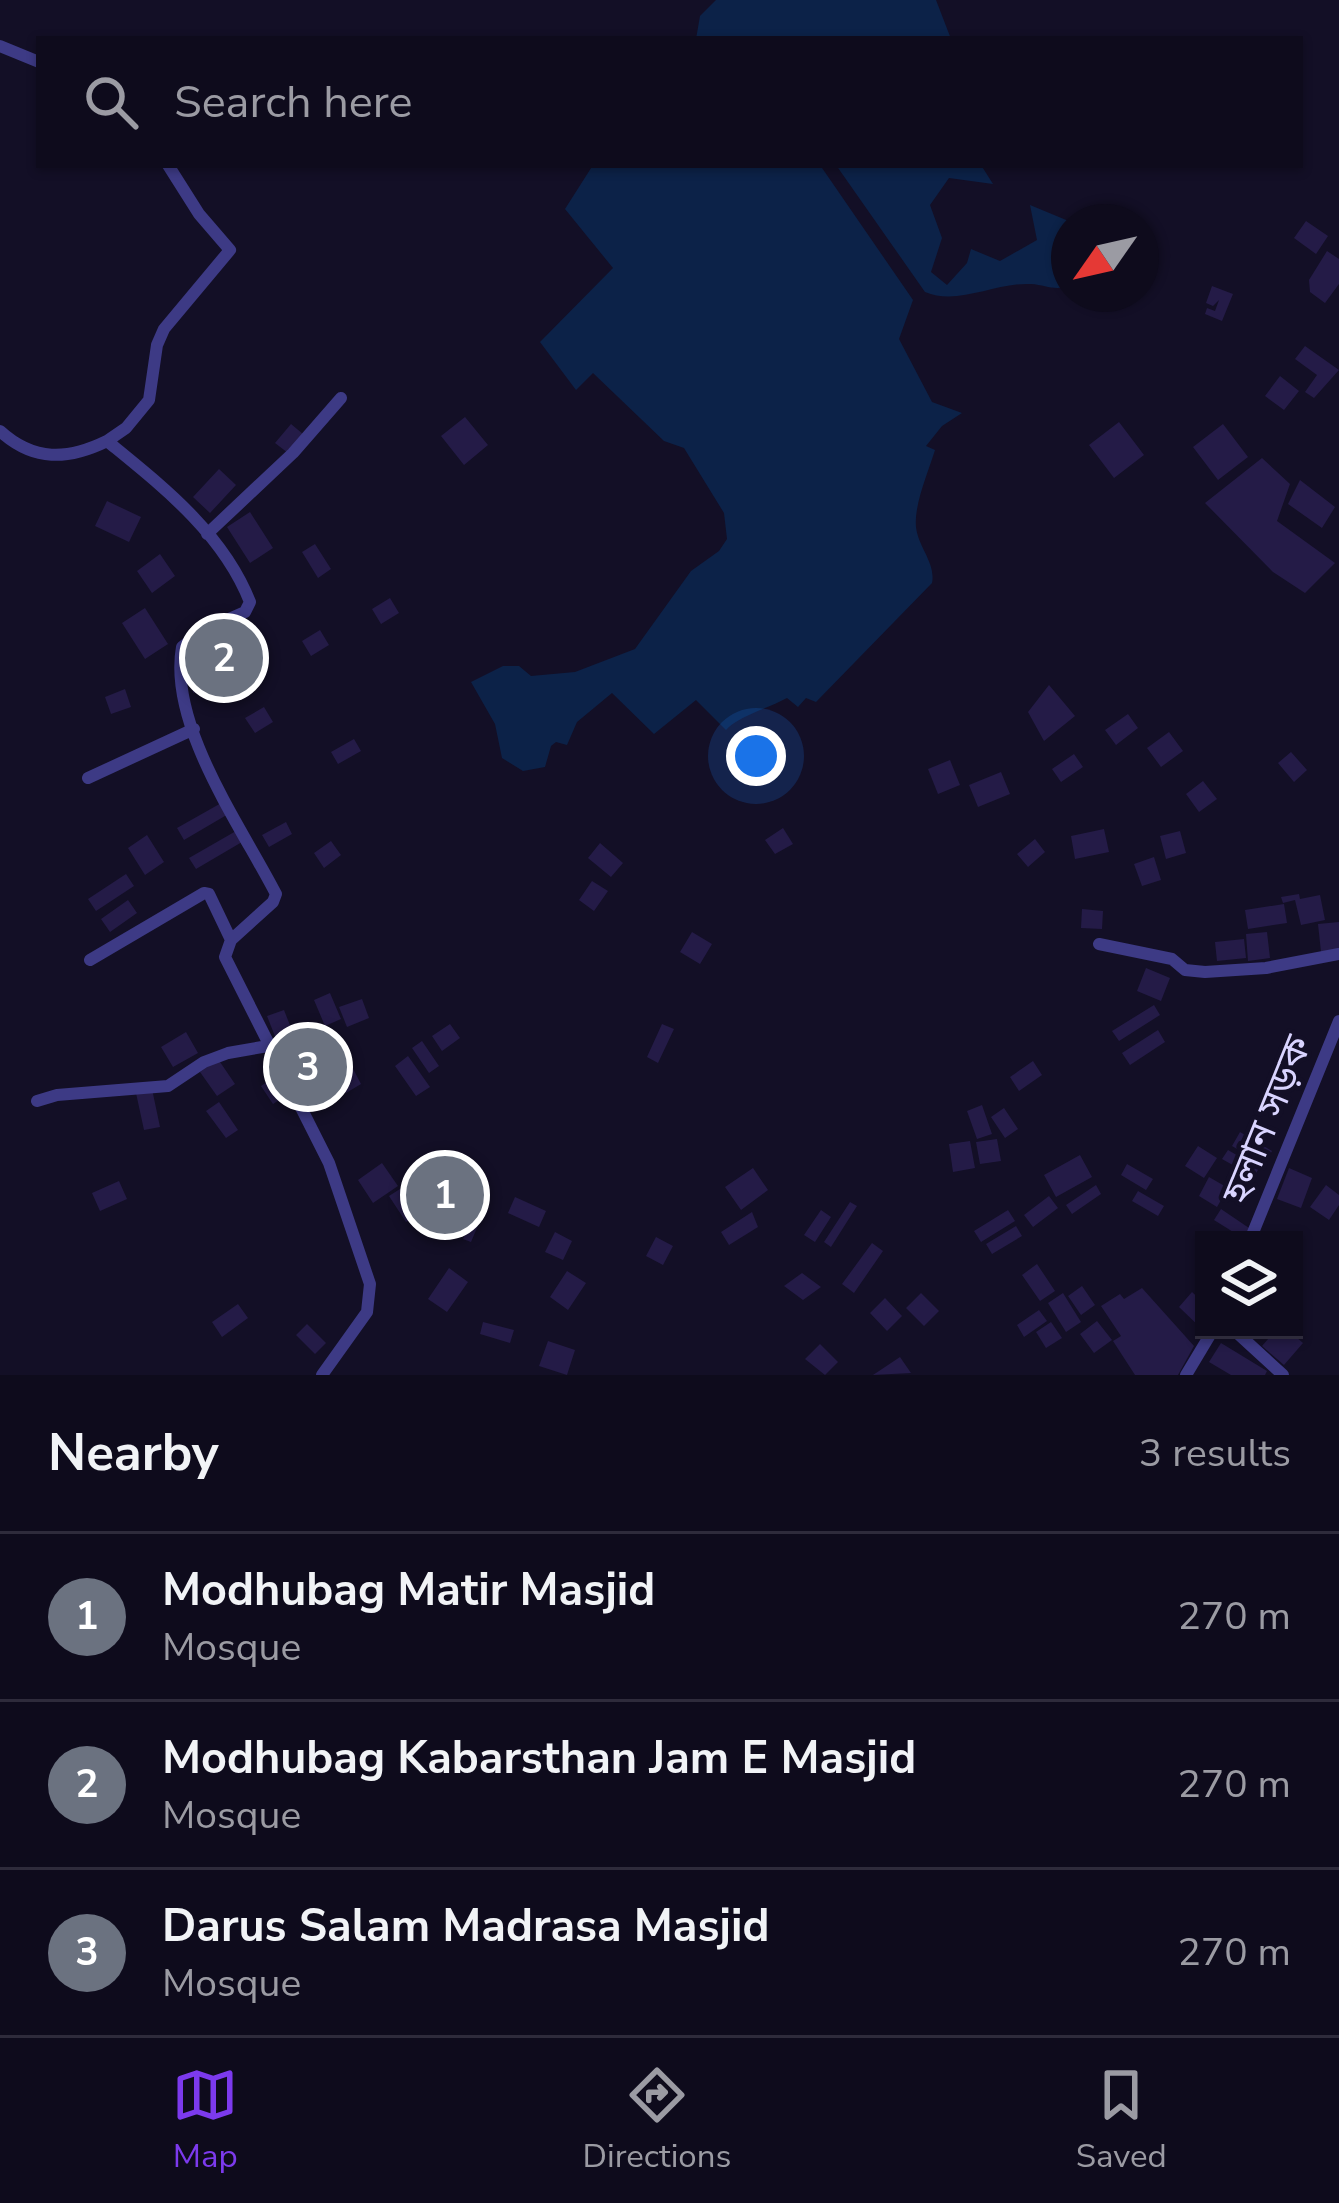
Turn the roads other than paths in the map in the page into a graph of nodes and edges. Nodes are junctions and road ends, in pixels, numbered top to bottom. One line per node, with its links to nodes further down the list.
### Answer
1 (0, 46): 2 (street)
2 (36, 61)
3 (170, 168): 6 (street)
4 (341, 398): 7 (street)
5 (0, 431): 6 (street)
6 (107, 441): 7 (street)
7 (207, 534): 8 (street)
8 (194, 730): 9 (street); 10 (street)
9 (88, 778)
10 (231, 940): 13 (street); 15 (street)
11 (1099, 944): 12 (street)
12 (1339, 954)
13 (90, 960)
14 (1339, 1021): 17 (street, হলান সড়ক)
15 (268, 1046): 16 (street); 20 (street)
16 (37, 1101)
17 (1254, 1231)
18 (1208, 1339): 21 (street)
19 (1244, 1339): 22 (street)
20 (322, 1375)
21 (1186, 1375)
22 (1283, 1375)

